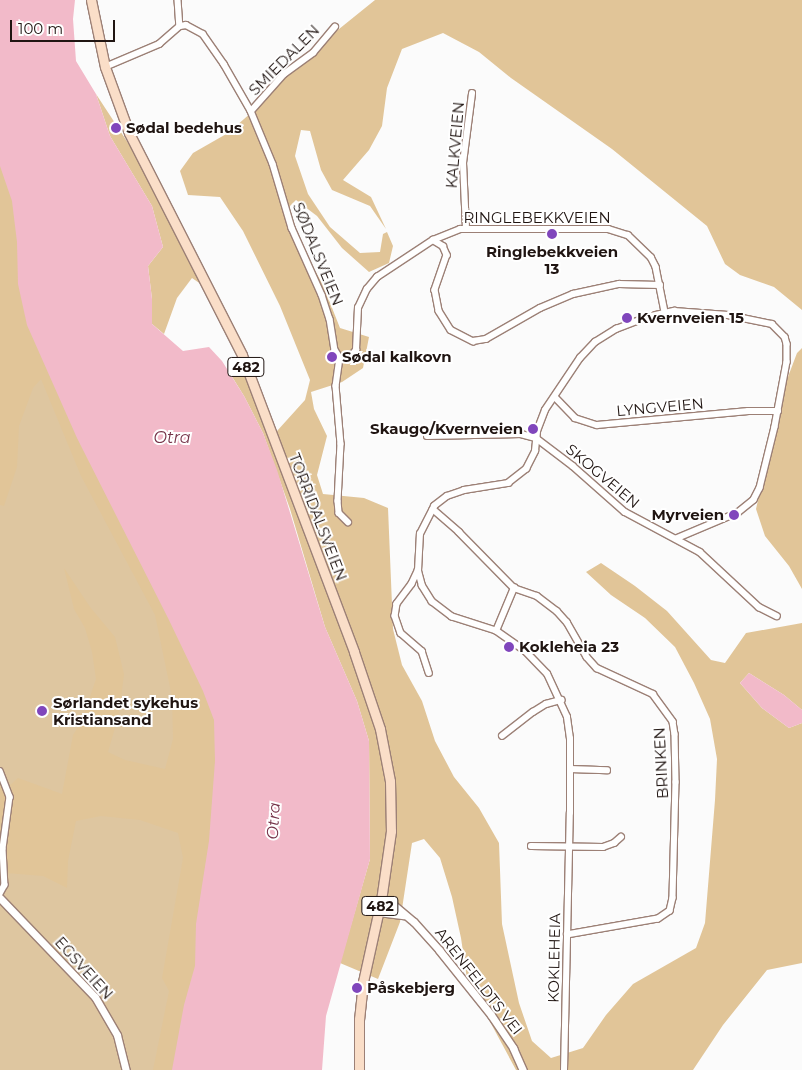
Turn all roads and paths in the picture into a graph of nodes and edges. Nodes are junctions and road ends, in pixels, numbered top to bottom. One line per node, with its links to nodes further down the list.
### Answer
1 (90, 0): 5 (main road, TORRIDALSVEIEN / 482)
2 (178, 0): 3 (street)
3 (180, 26): 5 (street); 7 (street, SØDALSVEIEN)
4 (336, 27): 7 (street, SMIEDALEN)
5 (106, 67): 35 (main road, TORRIDALSVEIEN / 482)
6 (472, 94): 8 (street, KALKVEIEN)
7 (251, 111): 12 (street, SØDALSVEIEN)
8 (466, 229): 9 (street, RINGLEBEKKVEIEN); 10 (street, RINGLEBEKKVEIEN)
9 (433, 240): 10 (street); 12 (street, RINGLEBEKKVEIEN)
10 (660, 285): 11 (street, RINGLEBEKKVEIEN)
11 (665, 312): 13 (street, KOKLEHEIA); 14 (street)
12 (340, 358): 18 (street, SØDALSVEIEN)
13 (555, 397): 14 (street, LYNGVEIEN); 16 (street, KOKLEHEIA)
14 (778, 411): 19 (street)
15 (427, 436): 16 (street)
16 (536, 438): 17 (street, KOKLEHEIA); 19 (street, SKOGVEIEN)
17 (432, 509): 20 (street, KOKLEHEIA); 21 (street, BRINKEN)
18 (348, 522)
19 (676, 539): 22 (street, SKOGVEIEN)
20 (418, 571): 23 (street, KOKLEHEIA); 24 (street, KOKLEHEIA)
21 (514, 588): 23 (street); 38 (street, BRINKEN)
22 (777, 616)
23 (496, 631): 25 (street, KOKLEHEIA)
24 (429, 673)
25 (561, 700): 26 (street); 27 (street, KOKLEHEIA)
26 (502, 736)
27 (570, 769): 28 (street); 32 (street, KOKLEHEIA)
28 (607, 770)
29 (0, 771): 33 (street)
30 (621, 837): 32 (street)
31 (531, 846): 32 (street)
32 (569, 847): 38 (street, KOKLEHEIA)
33 (0, 894)
34 (0, 898): 39 (street, EGSVEIEN)
35 (381, 900): 36 (main road, TORRIDALSVEIEN / 482); 37 (street, ARENFELDTS VEI)
36 (378, 912): 37 (street); 40 (main road, TORRIDALSVEIEN / 482)
37 (404, 916): 41 (street, ARENFELDTS VEI)
38 (567, 935): 42 (street, KOKLEHEIA)
39 (126, 1070)
40 (359, 1070)
41 (523, 1070)
42 (564, 1070)

